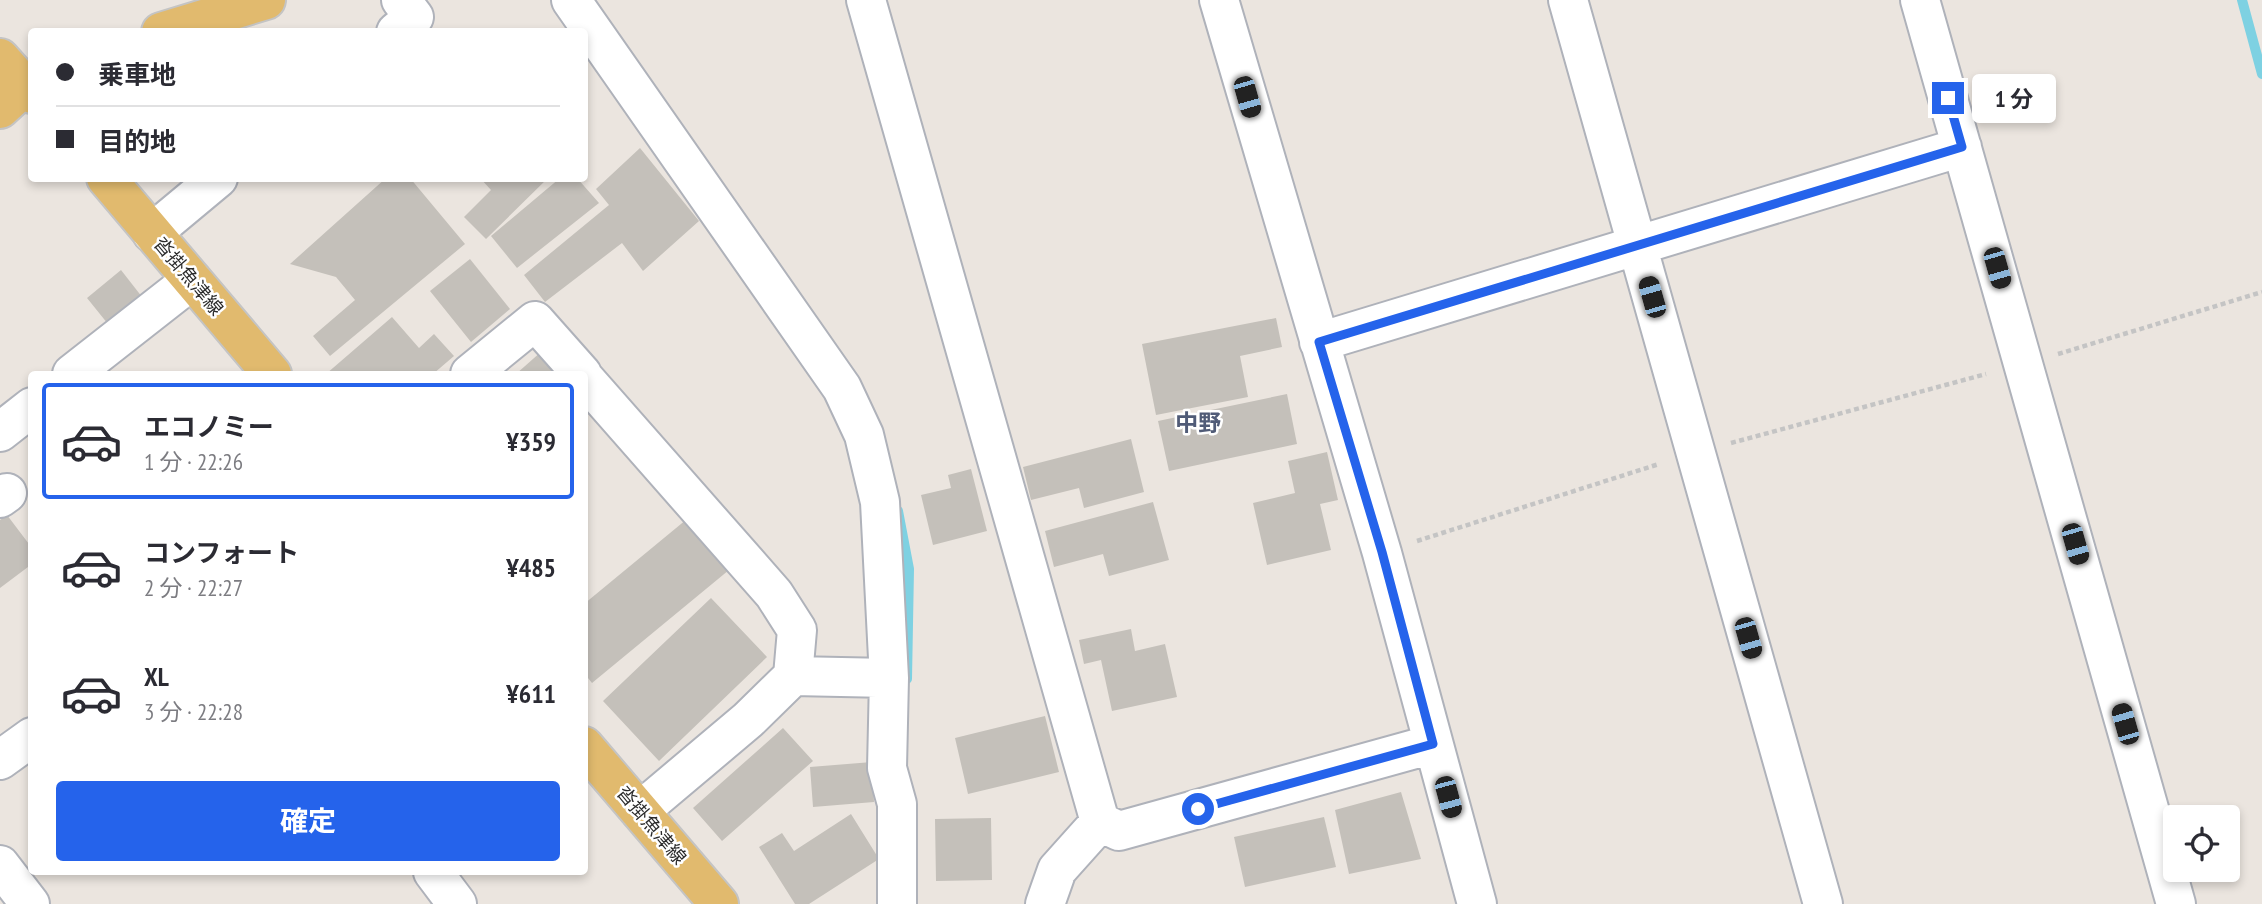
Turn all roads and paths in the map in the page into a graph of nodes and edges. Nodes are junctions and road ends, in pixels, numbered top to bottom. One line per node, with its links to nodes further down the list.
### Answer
1 (265, 0): 8 (main road)
2 (401, 0): 9 (street)
3 (571, 0): 31 (street)
4 (866, 0): 37 (street)
5 (1219, 0): 19 (street)
6 (1568, 0): 16 (street)
7 (1920, 0): 12 (street)
8 (174, 28)
9 (401, 28)
10 (0, 58): 11 (main road)
11 (22, 93)
12 (1962, 147): 16 (street); 20 (street)
13 (109, 182): 15 (main road, 沓掛魚津線)
14 (213, 182): 15 (street)
15 (152, 233): 17 (main road, 沓掛魚津線)
16 (1637, 245): 19 (street); 28 (street)
17 (192, 280): 21 (street); 22 (main road, 沓掛魚津線)
18 (2262, 292): 20 (path)
19 (1319, 342): 29 (street)
20 (2024, 364): 28 (path); 47 (street)
21 (76, 371)
22 (269, 371)
23 (474, 371): 24 (street)
24 (579, 371)
25 (588, 382): 30 (street)
26 (28, 410): 27 (street)
27 (0, 432)
28 (1696, 452): 29 (path); 46 (street)
29 (1382, 552): 33 (street)
30 (793, 676): 31 (street); 36 (street)
31 (889, 678): 43 (street)
32 (28, 740): 35 (street)
33 (1433, 744): 37 (street); 45 (street)
34 (588, 751): 36 (main road, 沓掛魚津線)
35 (0, 760)
36 (640, 811): 42 (main road, 沓掛魚津線)
37 (1100, 822): 44 (street)
38 (0, 865): 40 (street)
39 (435, 875): 41 (street)
40 (30, 904)
41 (457, 904)
42 (719, 904)
43 (897, 904)
44 (1045, 904)
45 (1477, 904)
46 (1823, 904)
47 (2176, 904)

